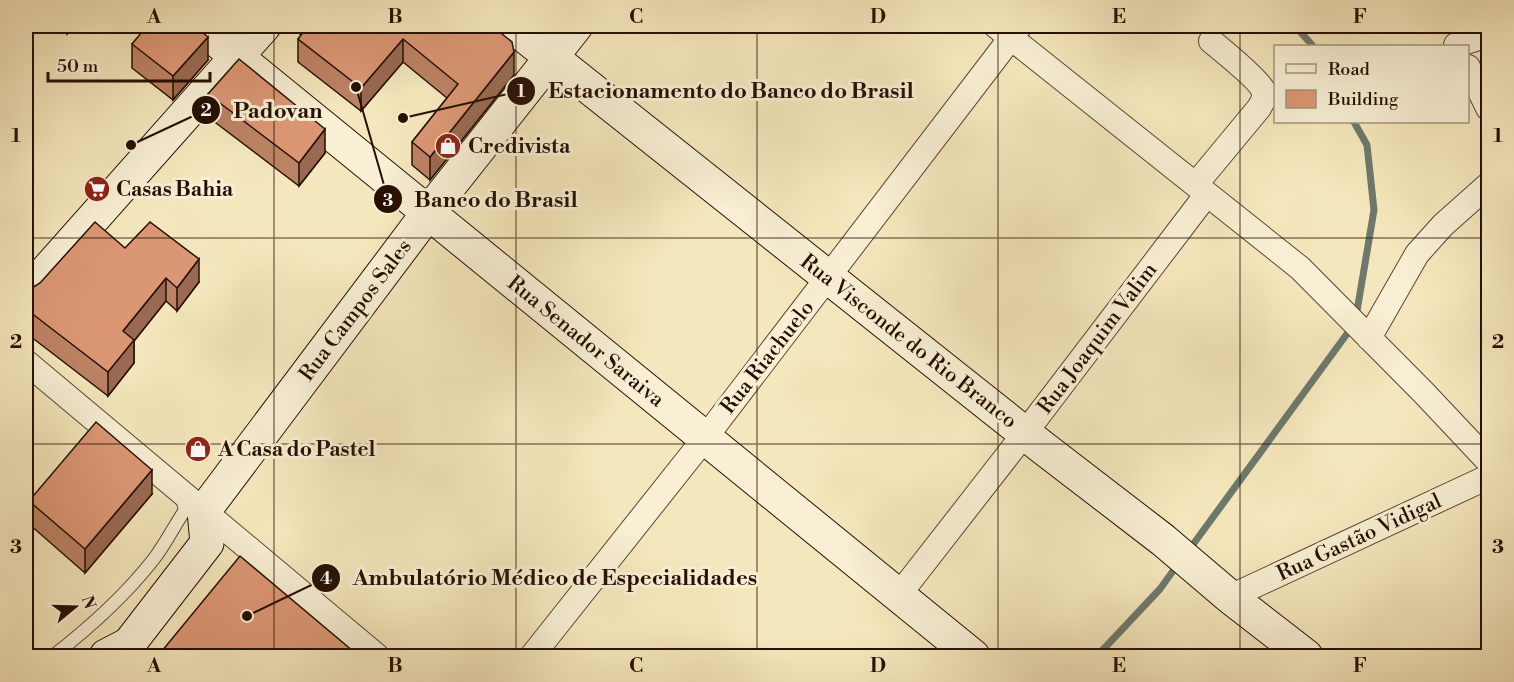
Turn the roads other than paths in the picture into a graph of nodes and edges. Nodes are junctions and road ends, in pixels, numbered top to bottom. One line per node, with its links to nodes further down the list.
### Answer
1 (199, 26): 10 (main road, Rua Senador Saraiva)
2 (264, 26): 10 (main road)
3 (512, 26): 9 (main road, Rua Visconde do Rio Branco)
4 (576, 26): 9 (main road, Rua Campos Sales)
5 (1009, 29): 14 (street); 16 (street, Rua Riachuelo)
6 (1488, 35): 7 (street)
7 (1454, 39)
8 (1211, 41): 14 (street, Rua Joaquim Valim)
9 (550, 56): 15 (main road, Rua Campos Sales); 16 (main road, Rua Visconde do Rio Branco)
10 (237, 57): 15 (main road, Rua Senador Saraiva); 17 (main road)
11 (1469, 71): 12 (street)
12 (1488, 108)
13 (1488, 185): 18 (street)
14 (1201, 189): 18 (street); 20 (street, Rua Joaquim Valim)
15 (428, 213): 21 (main road, Rua Senador Saraiva); 24 (main road, Rua Campos Sales)
16 (828, 277): 20 (main road, Rua Visconde do Rio Branco); 21 (street, Rua Riachuelo)
17 (26, 294)
18 (1359, 327): 22 (street)
19 (26, 362): 24 (street)
20 (1025, 434): 25 (main road, Rua Visconde do Rio Branco); 26 (street, Rua Joaquim Valim)
21 (705, 438): 26 (main road, Rua Senador Saraiva); 33 (street, Rua Riachuelo)
22 (1488, 461)
23 (1488, 477): 25 (street, Rua Gastão Vidigal)
24 (192, 502): 30 (lane); 31 (main road); 32 (street)
25 (1219, 586): 28 (main road, Rua Visconde do Rio Branco)
26 (898, 596): 34 (main road, Rua Senador Saraiva)
27 (26, 646): 29 (lane)
28 (1287, 651)
29 (27, 657)
30 (53, 657)
31 (106, 657)
32 (377, 657)
33 (532, 657)
34 (974, 657)

